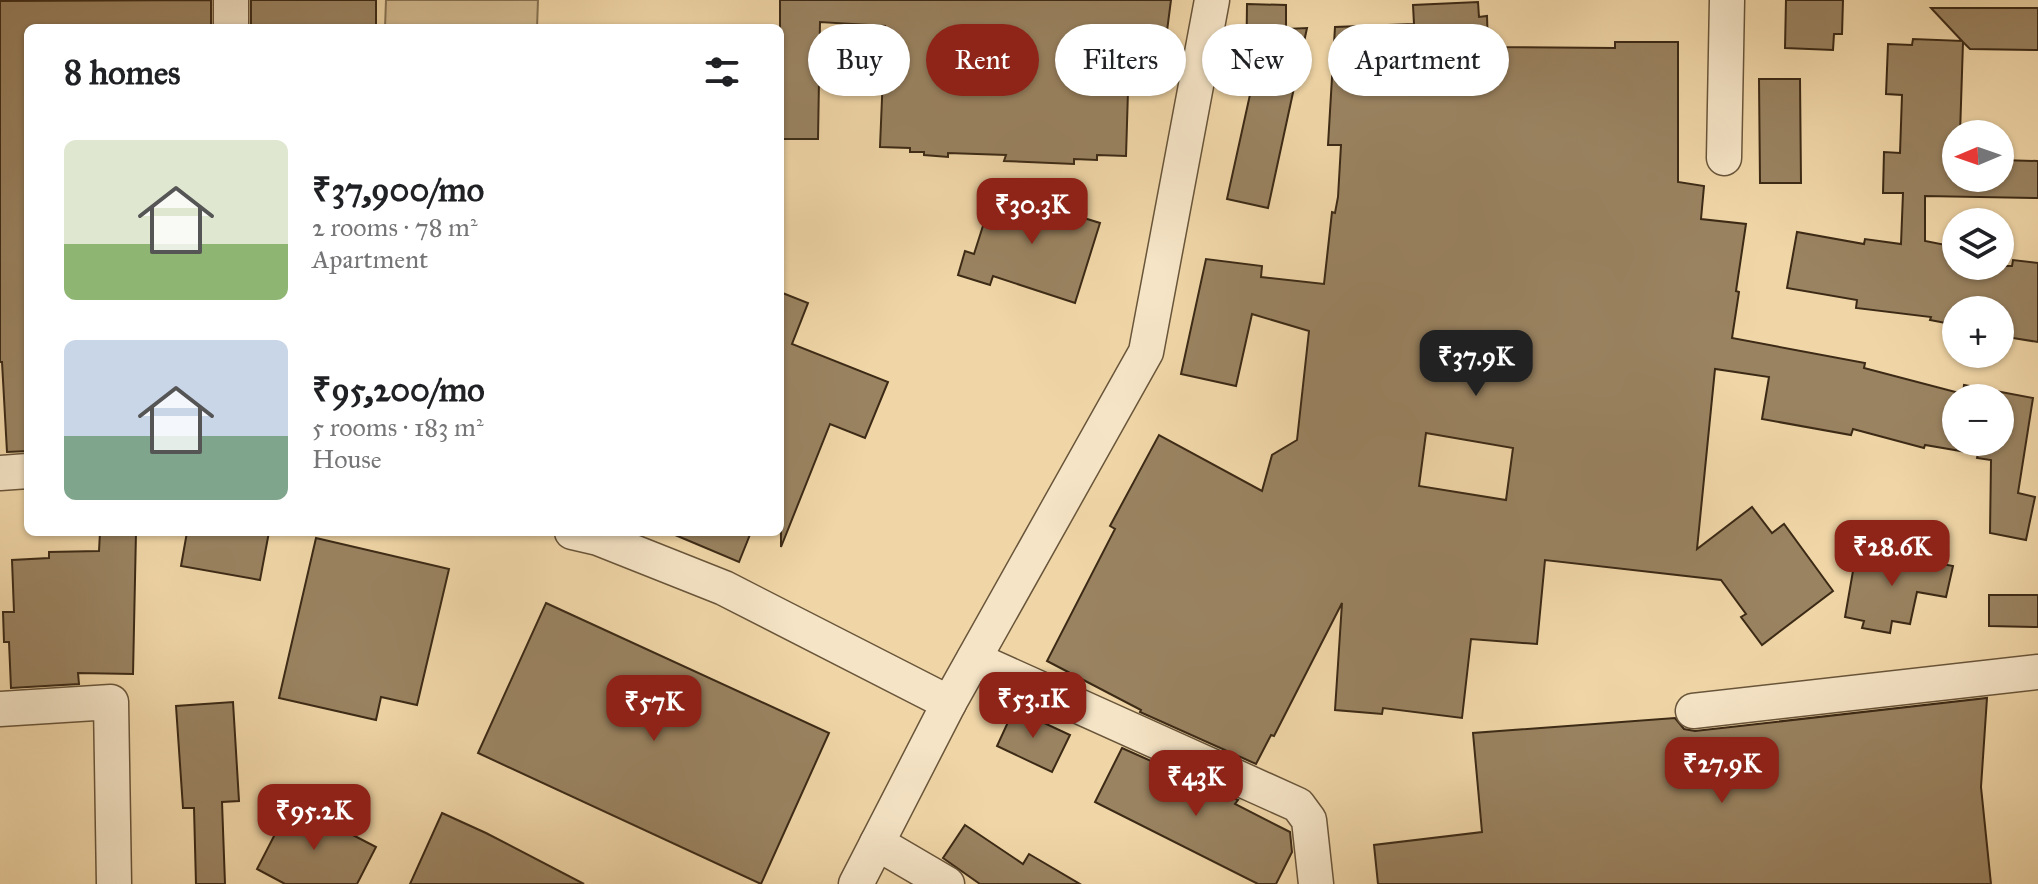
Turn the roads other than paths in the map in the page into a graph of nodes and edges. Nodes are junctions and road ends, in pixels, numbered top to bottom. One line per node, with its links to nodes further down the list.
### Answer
1 (231, 0): 4 (street)
2 (1212, 0): 9 (street)
3 (1727, 0): 5 (street)
4 (231, 24)
5 (1724, 158)
6 (24, 471): 7 (street)
7 (0, 473)
8 (589, 536): 11 (street)
9 (974, 659): 11 (street); 18 (street)
10 (2038, 672): 13 (street)
11 (949, 703): 14 (street)
12 (0, 709): 15 (street)
13 (1693, 711)
14 (877, 843): 16 (street); 17 (street)
15 (114, 884)
16 (856, 884)
17 (947, 884)
18 (1316, 884)

